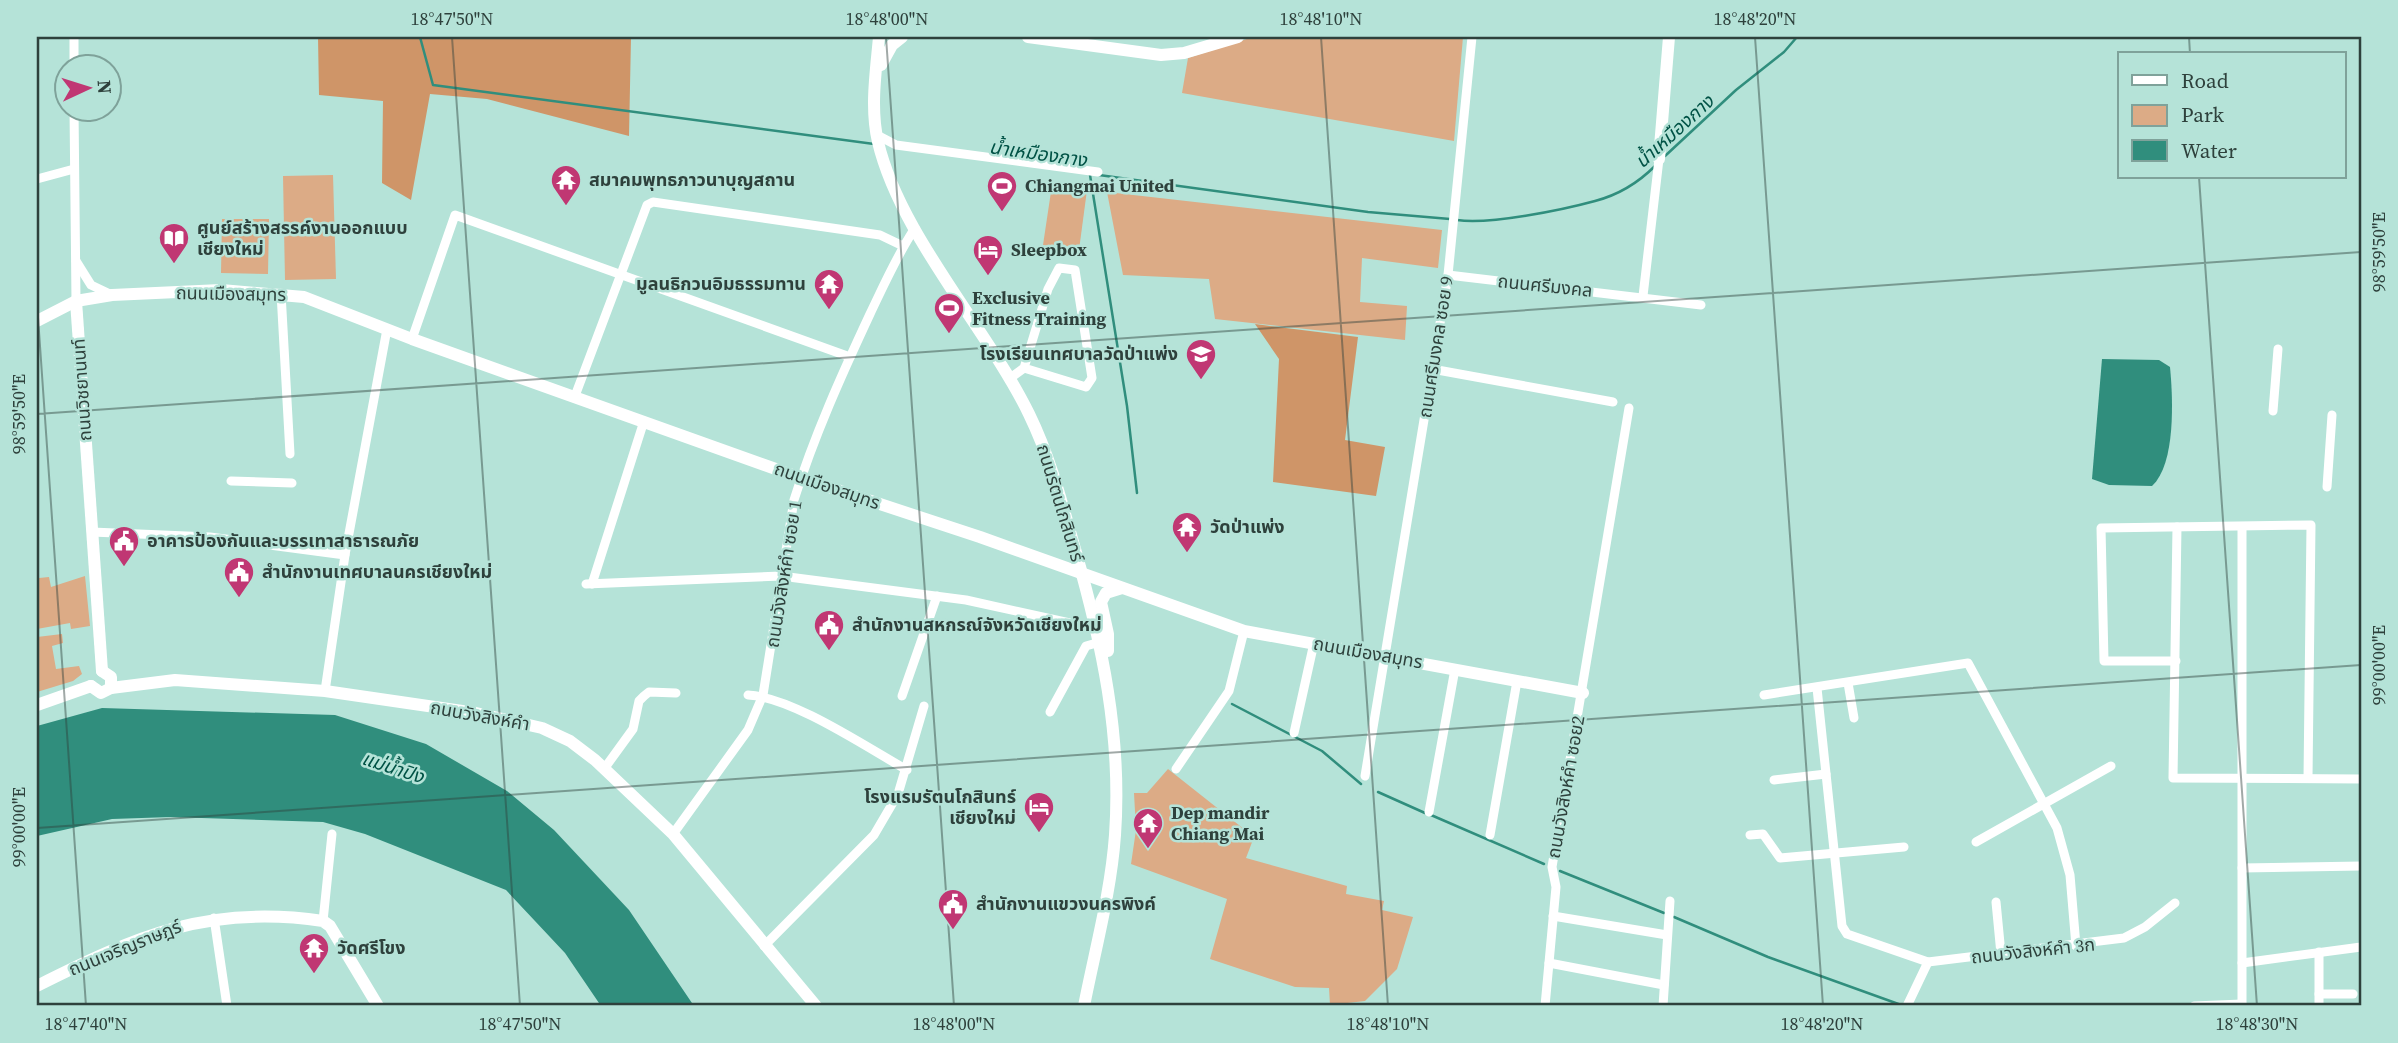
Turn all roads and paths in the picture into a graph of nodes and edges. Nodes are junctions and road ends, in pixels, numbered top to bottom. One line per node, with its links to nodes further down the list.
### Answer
1 (880, 37): 7 (street, ถนนรัตนโกสินทร์)
2 (902, 37): 7 (street)
3 (1028, 37): 4 (street)
4 (1238, 37)
5 (1472, 37): 18 (street, ถนนศรีมงคล ซอย 9)
6 (1669, 37): 10 (street)
7 (875, 82): 9 (street, ถนนรัตนโกสินทร์)
8 (74, 122): 11 (street, ถนนวิชยานนท์)
9 (878, 138): 12 (street); 14 (street, ถนนรัตนโกสินทร์)
10 (1659, 159): 21 (street)
11 (74, 169): 13 (street); 16 (street, ถนนวิชยานนท์)
12 (1098, 172)
13 (37, 179)
14 (915, 228): 15 (street, ถนนวังสิงห์คำ ซอย 1); 33 (street, ถนนรัตนโกสินทร์)
15 (903, 246): 17 (street); 30 (street, ถนนวังสิงห์คำ ซอย 1)
16 (74, 257): 20 (street); 23 (street, ถนนวิชยานนท์)
17 (621, 275): 28 (street); 30 (street); 34 (street)
18 (1448, 275): 21 (street, ถนนศรีมงคล); 32 (street, ถนนศรีมงคล ซอย 9)
19 (281, 293): 20 (street, ถนนเมืองสมุทร); 27 (street, ถนนเมืองสมุทร); 40 (street)
20 (112, 295): 22 (street, ถนนเมืองสมุทร)
21 (1643, 296): 24 (street, ถนนศรีมงคล)
22 (97, 297): 23 (street, ถนนเมืองสมุทร); 25 (street)
23 (76, 301): 25 (street, ถนนวิชยานนท์); 26 (street, ถนนเมืองสมุทร)
24 (1701, 305)
25 (77, 320): 47 (street, ถนนวิชยานนท์)
26 (37, 321)
27 (387, 329): 28 (street, ถนนเมืองสมุทร); 48 (street)
28 (412, 340): 34 (street, ถนนเมืองสมุทร)
29 (2278, 349): 37 (street)
30 (850, 357): 41 (street, ถนนวังสิงห์คำ ซอย 1)
31 (1024, 368): 31 (street); 33 (street)
32 (1432, 369): 35 (street); 56 (street, ถนนศรีมงคล ซอย 9)
33 (1009, 379): 49 (street, ถนนรัตนโกสินทร์)
34 (575, 396): 39 (street, ถนนเมืองสมุทร)
35 (1613, 402)
36 (1629, 408): 68 (street, ถนนวังสิงห์คำ ซอย2)
37 (2273, 411)
38 (2332, 415): 44 (street)
39 (644, 421): 41 (street, ถนนเมืองสมุทร); 50 (street)
40 (290, 454)
41 (801, 478): 49 (street, ถนนเมืองสมุทร); 50 (street, ถนนวังสิงห์คำ ซอย 1)
42 (231, 481): 43 (street)
43 (292, 483)
44 (2327, 488)
45 (2177, 527): 46 (street); 57 (street); 57 (street)
46 (2242, 527): 84 (street); 86 (street)
47 (92, 532): 48 (street); 59 (street, ถนนวิชยานนท์)
48 (345, 555): 66 (street)
49 (1082, 574): 51 (street, ถนนเมืองสมุทร); 54 (street, ถนนรัตนโกสินทร์)
50 (781, 576): 52 (street); 70 (street, ถนนวังสิงห์คำ ซอย 1)
51 (1122, 588): 53 (street, ถนนเมืองสมุทร); 60 (street)
52 (937, 596): 54 (street); 72 (street)
53 (1244, 631): 55 (street, ถนนเมืองสมุทร); 80 (street)
54 (1099, 636): 60 (street, ถนนรัตนโกสินทร์); 75 (street)
55 (1314, 643): 56 (street, ถนนเมืองสมุทร); 77 (street)
56 (1384, 656): 58 (street, ถนนเมืองสมุทร); 83 (street, ถนนศรีมงคล ซอย 9)
57 (2176, 661): 84 (street)
58 (1455, 669): 61 (street, ถนนเมืองสมุทร); 89 (street)
59 (102, 671): 63 (street); 64 (street)
60 (1107, 676): 122 (street, ถนนรัตนโกสินทร์)
61 (1517, 681): 68 (street, ถนนเมืองสมุทร); 92 (street)
62 (1848, 683): 65 (street); 76 (street); 88 (street)
63 (91, 686): 64 (street); 73 (street)
64 (111, 688): 66 (street, ถนนวังสิงห์คำ)
65 (1817, 688): 71 (street); 82 (street)
66 (325, 691): 79 (street, ถนนวังสิงห์คำ)
67 (676, 693): 79 (street)
68 (1583, 693): 102 (street, ถนนวังสิงห์คำ ซอย2)
69 (748, 695): 70 (street)
70 (763, 695): 81 (street); 91 (street, ถนนวังสิงห์คำ ซอย 1)
71 (1764, 695)
72 (902, 696)
73 (37, 705)
74 (924, 706): 81 (street)
75 (1050, 712)
76 (1854, 718)
77 (1294, 733)
78 (2111, 766): 88 (street)
79 (604, 769): 91 (street, ถนนวังสิงห์คำ)
80 (1176, 769)
81 (907, 770): 106 (street)
82 (1826, 774): 85 (street); 96 (street)
83 (1364, 776)
84 (2241, 778): 86 (street); 98 (street)
85 (1774, 779)
86 (2308, 779): 87 (street)
87 (2361, 779)
88 (2045, 806): 94 (street); 107 (street)
89 (1429, 812)
90 (332, 834): 104 (street)
91 (673, 834): 106 (street, ถนนวังสิงห์คำ)
92 (1490, 835)
93 (1750, 835): 96 (street)
94 (1976, 842)
95 (1904, 846): 96 (street)
96 (1834, 851): 111 (street)
97 (2361, 866): 98 (street)
98 (2242, 868): 113 (street)
99 (1670, 901): 105 (street)
100 (1996, 902): 110 (street)
101 (2175, 903): 107 (street, ถนนวังสิงห์คำ 3ก)
102 (1553, 916): 105 (street); 112 (street, ถนนวังสิงห์คำ ซอย2)
103 (214, 918): 104 (street, ถนนเจริญราษฎร์); 115 (street, ถนนเจริญราษฎร์); 119 (street)
104 (323, 921): 120 (street)
105 (1667, 935): 114 (street)
106 (764, 946): 121 (street, ถนนวังสิงห์คำ)
107 (2076, 946): 110 (street, ถนนวังสิงห์คำ 3ก)
108 (2361, 947): 109 (street)
109 (2319, 953): 113 (street); 116 (street)
110 (2001, 954): 111 (street, ถนนวังสิงห์คำ 3ก)
111 (1927, 962): 125 (street)
112 (1549, 963): 114 (street); 123 (street, ถนนวังสิงห์คำ ซอย2)
113 (2242, 963): 118 (street)
114 (1664, 985): 124 (street)
115 (37, 986)
116 (2319, 994): 117 (street); 127 (street)
117 (2353, 994)
118 (2242, 1005): 126 (street)
119 (227, 1006)
120 (378, 1006)
121 (816, 1006)
122 (1084, 1006)
123 (1545, 1006)
124 (1663, 1006)
125 (1907, 1006)
126 (2194, 1006)
127 (2319, 1006)

